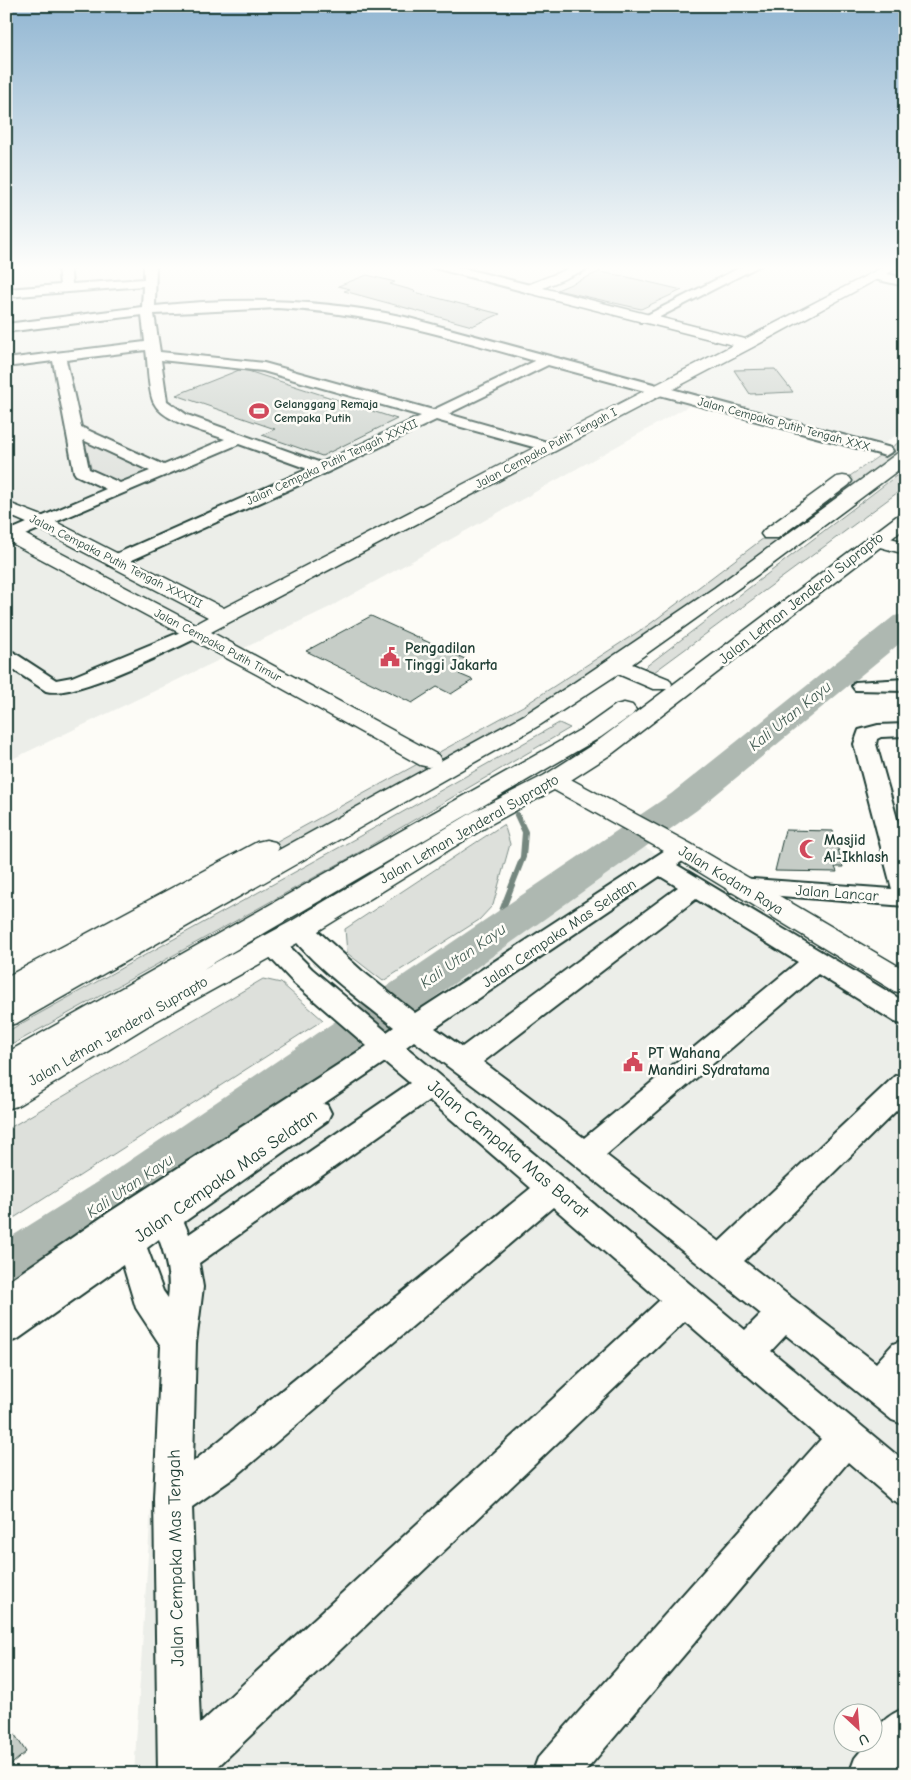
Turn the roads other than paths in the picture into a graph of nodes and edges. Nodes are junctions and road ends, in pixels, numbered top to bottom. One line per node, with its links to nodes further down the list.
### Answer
1 (506, 348): 5 (street, Jalan Cempaka Putih Tengah XXX)
2 (740, 348): 7 (main road, Jalan Cempaka Putih Tengah I)
3 (153, 350): 4 (street); 8 (street); 11 (street)
4 (59, 357): 6 (street); 9 (street)
5 (548, 360): 7 (street, Jalan Cempaka Putih Tengah XXX); 8 (street, Jalan Cempaka Putih Tengah XXXII)
6 (6, 363)
7 (657, 390): 12 (main road, Jalan Cempaka Putih Tengah I); 13 (street, Jalan Cempaka Putih Tengah XXX)
8 (434, 414): 12 (street); 15 (street, Jalan Cempaka Putih Tengah XXXII)
9 (74, 430): 16 (street); 17 (street)
10 (905, 438): 13 (main road)
11 (238, 439): 15 (street); 16 (street)
12 (549, 447): 29 (main road, Jalan Cempaka Putih Tengah I)
13 (885, 451): 23 (main road)
14 (905, 456): 23 (main road)
15 (322, 469): 26 (street, Jalan Cempaka Putih Tengah XXXII)
16 (162, 470): 17 (street)
17 (119, 489): 21 (street)
18 (905, 500): 28 (main road, Jalan Letnan Jenderal Suprapto)
19 (6, 507): 21 (main road, Jalan Cempaka Putih Tengah XXXIII)
20 (905, 519): 24 (main road, Jalan Letnan Jenderal Suprapto)
21 (40, 525): 22 (street); 26 (main road, Jalan Cempaka Putih Tengah XXXIII)
22 (11, 535): 29 (main road, Jalan Cempaka Putih Timur)
23 (785, 536): 31 (main road); 36 (main road)
24 (876, 540): 25 (main road); 27 (main road, Jalan Letnan Jenderal Suprapto)
25 (905, 548)
26 (115, 561): 29 (main road, Jalan Cempaka Putih Tengah XXXIII)
27 (835, 573): 28 (main road); 37 (main road, Jalan Letnan Jenderal Suprapto)
28 (803, 577): 32 (main road, Jalan Letnan Jenderal Suprapto)
29 (209, 625): 30 (street); 36 (main road, Jalan Cempaka Putih Timur)
30 (6, 656)
31 (617, 666): 32 (main road); 44 (main road)
32 (661, 684): 38 (main road, Jalan Letnan Jenderal Suprapto)
33 (905, 685): 34 (street)
34 (862, 686)
35 (905, 730): 42 (street)
36 (429, 760): 45 (main road)
37 (554, 780): 38 (main road, Jalan Letnan Jenderal Suprapto); 39 (main road, Jalan Kodam Raya)
38 (481, 808): 46 (main road, Jalan Letnan Jenderal Suprapto); 56 (main road, Jalan Letnan Jenderal Suprapto)
39 (671, 858): 40 (main road, Jalan Kodam Raya); 41 (street); 53 (street, Jalan Cempaka Mas Selatan)
40 (739, 886): 43 (street, Jalan Lancar); 49 (main road, Jalan Kodam Raya)
41 (695, 887): 48 (street); 55 (street)
42 (905, 892)
43 (905, 898)
44 (196, 909): 45 (main road); 51 (main road)
45 (142, 915): 50 (main road)
46 (300, 929): 47 (main road, Jalan Letnan Jenderal Suprapto); 53 (street)
47 (271, 943): 54 (street, Jalan Cempaka Mas Barat); 59 (main road, Jalan Letnan Jenderal Suprapto)
48 (816, 961): 52 (street); 60 (street)
49 (905, 984)
50 (6, 990)
51 (6, 1015)
52 (905, 1015)
53 (418, 1023): 54 (street, Jalan Cempaka Mas Selatan); 55 (street)
54 (384, 1045): 57 (street, Jalan Cempaka Mas Barat); 62 (street, Jalan Cempaka Mas Selatan)
55 (463, 1062): 60 (street)
56 (6, 1068)
57 (431, 1084): 61 (street, Jalan Cempaka Mas Barat); 64 (street)
58 (905, 1084): 65 (street)
59 (6, 1097)
60 (584, 1155): 65 (street)
61 (554, 1187): 66 (street, Jalan Cempaka Mas Barat); 77 (street)
62 (163, 1207): 63 (street, Jalan Cempaka Mas Selatan); 64 (street, Jalan Cempaka Mas Tengah)
63 (125, 1233): 67 (street, Jalan Cempaka Mas Selatan); 69 (street, Jalan Cempaka Mas Selatan); 70 (street)
64 (182, 1257): 70 (street, Jalan Cempaka Mas Tengah)
65 (720, 1263): 68 (street)
66 (685, 1299): 71 (street, Jalan Cempaka Mas Barat); 79 (street)
67 (6, 1302)
68 (784, 1313): 71 (street); 73 (street)
69 (6, 1328)
70 (179, 1343): 77 (street, Jalan Cempaka Mas Tengah)
71 (747, 1352): 75 (street, Jalan Cempaka Mas Barat)
72 (905, 1356): 73 (street)
73 (878, 1386): 74 (street)
74 (905, 1408)
75 (846, 1437): 76 (street, Jalan Cempaka Mas Barat); 80 (street)
76 (905, 1487)
77 (173, 1498): 79 (street, Jalan Cempaka Mas Tengah)
78 (905, 1729): 81 (street)
79 (180, 1773)
80 (554, 1774)
81 (871, 1774)

